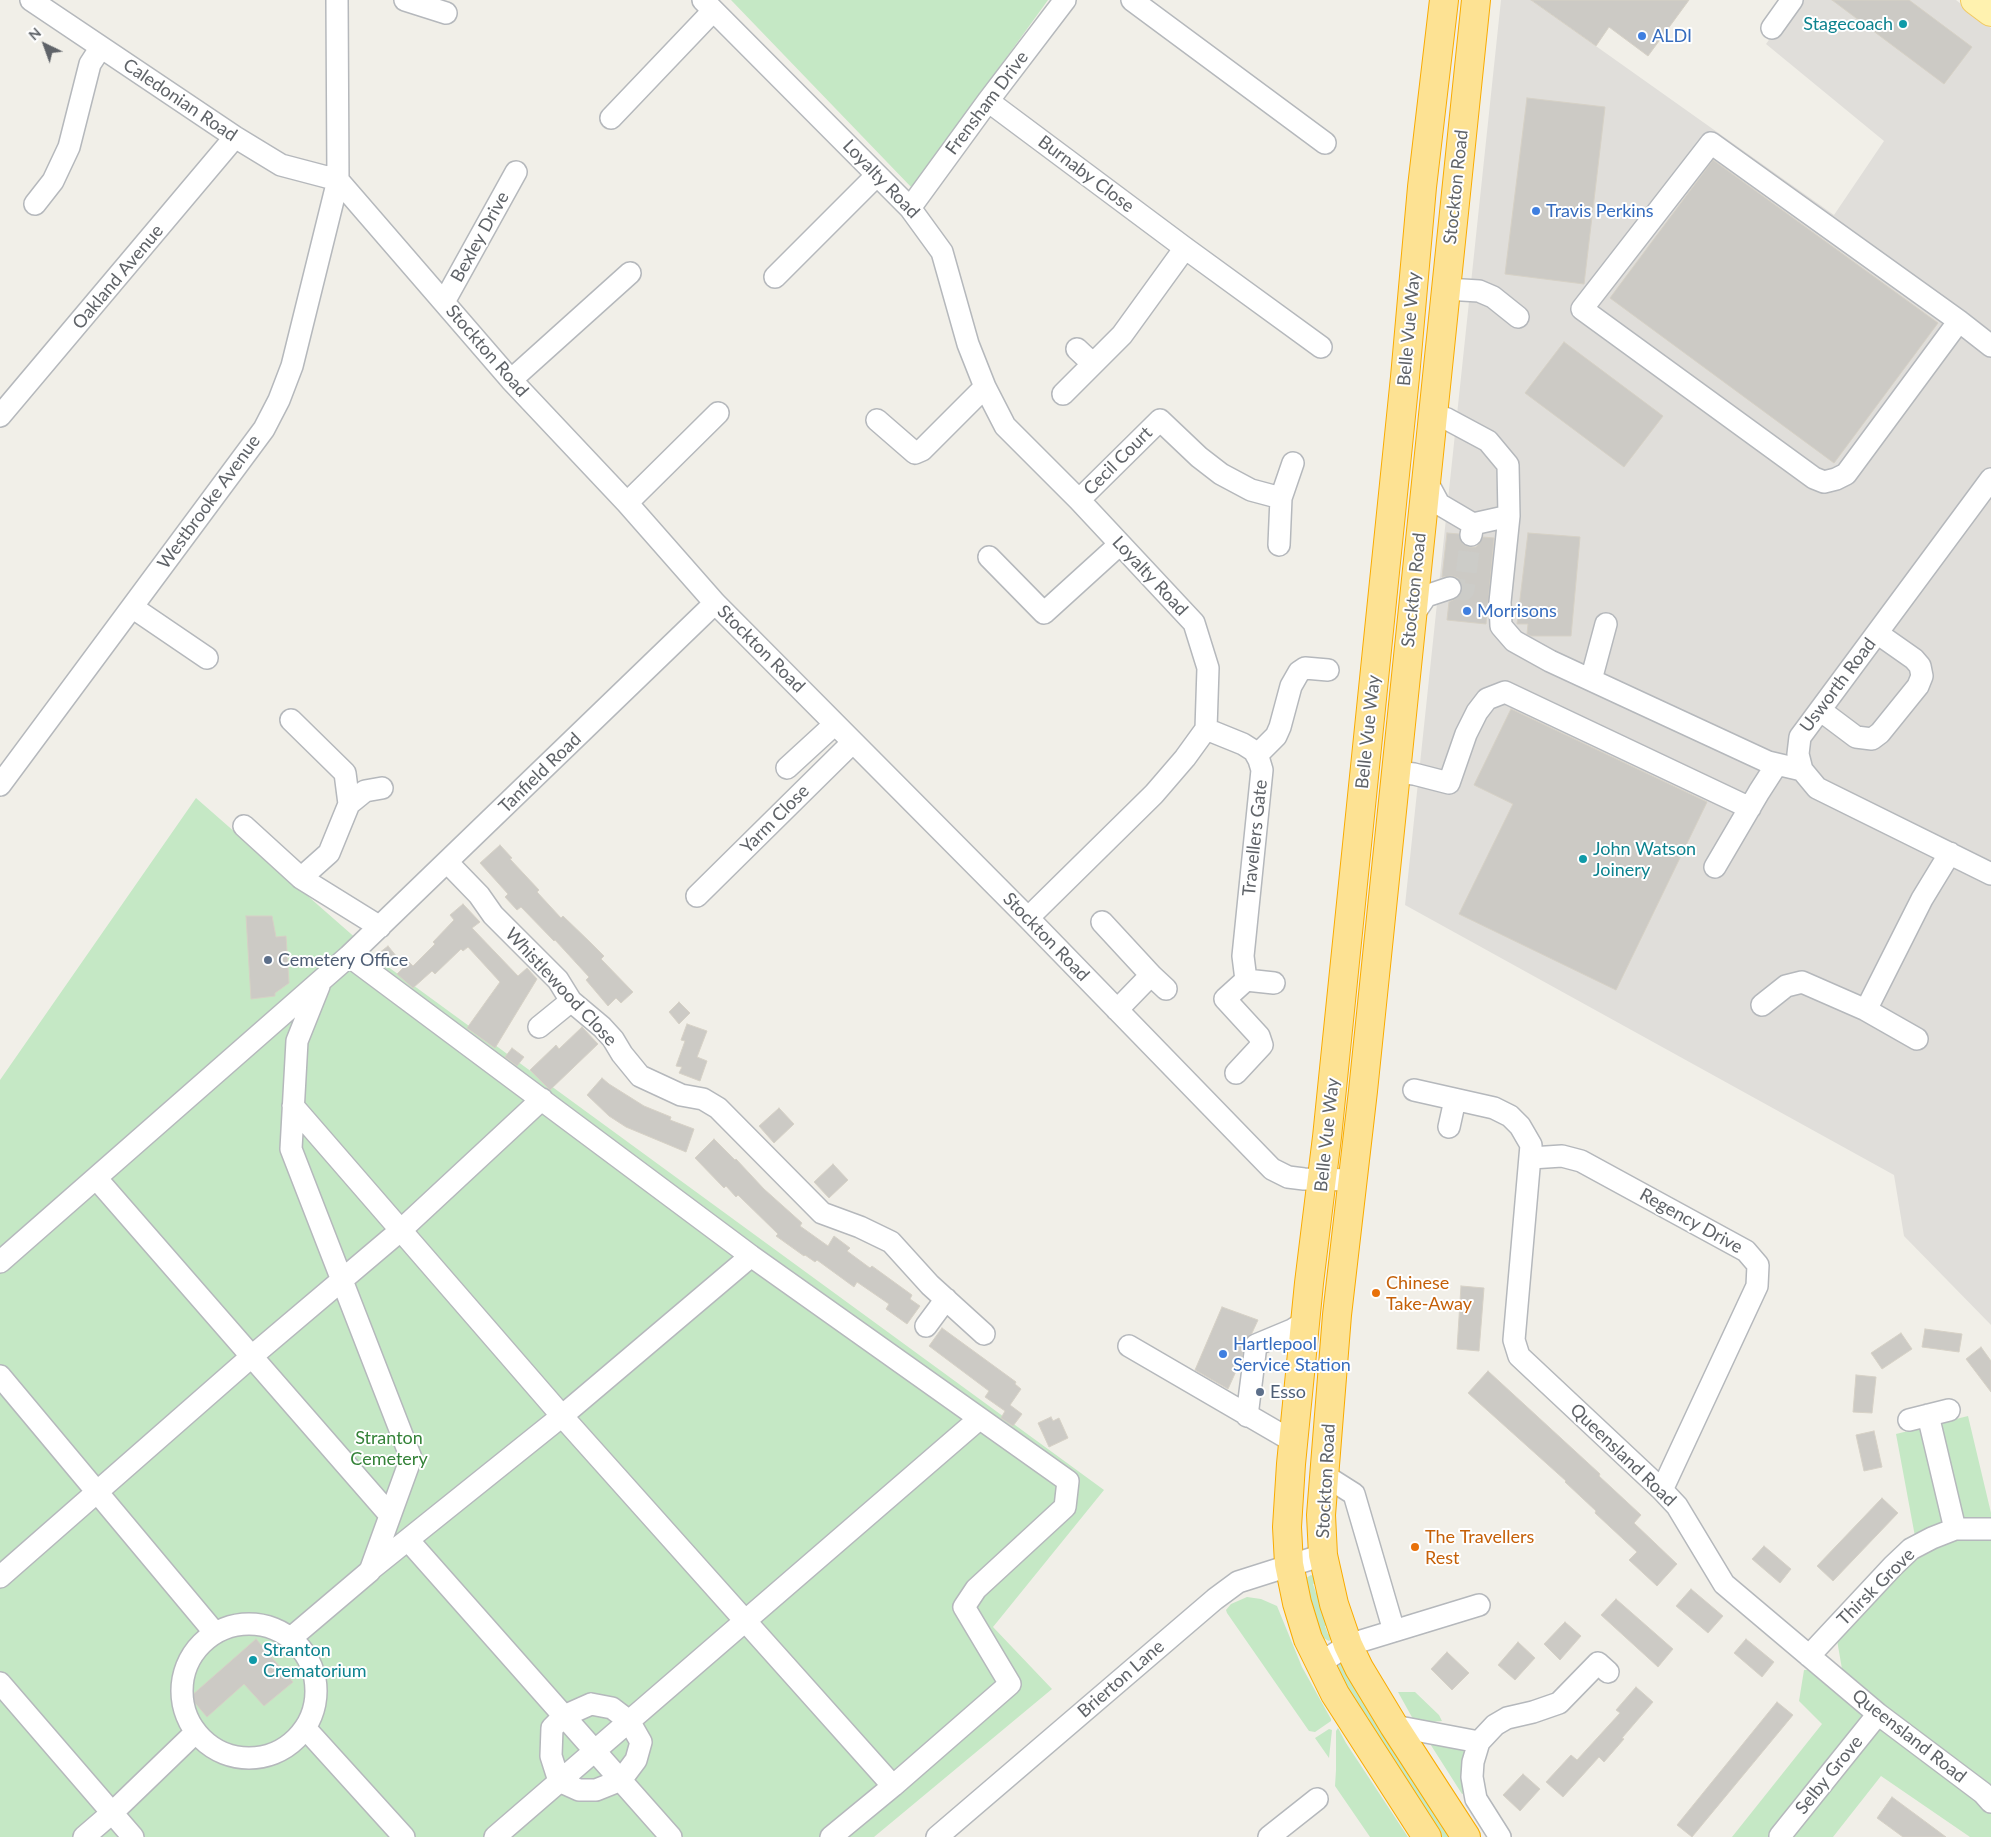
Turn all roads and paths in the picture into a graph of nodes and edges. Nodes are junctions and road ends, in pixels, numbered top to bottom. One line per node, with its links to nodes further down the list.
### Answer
1 (31, 0): 14 (street, Caledonian Road)
2 (337, 0): 21 (street)
3 (405, 0): 12 (street)
4 (1065, 0): 15 (street, Frensham Drive)
5 (1132, 0): 18 (street)
6 (1444, 0): 104 (highway, Belle Vue Way)
7 (1476, 0): 27 (highway, Stockton Road)
8 (1792, 0): 13 (street)
9 (1975, 0): 11 (main road)
10 (708, 5): 16 (street, Loyalty Road); 20 (street, Loyalty Road)
11 (1991, 12)
12 (446, 13)
13 (1772, 28)
14 (101, 47): 17 (street, Caledonian Road); 22 (street)
15 (988, 101): 23 (street, Frensham Drive); 24 (street, Burnaby Close)
16 (611, 118)
17 (235, 137): 21 (street, Caledonian Road); 41 (street, Oakland Avenue)
18 (1326, 143)
19 (516, 172): 29 (street, Bexley Drive)
20 (878, 174): 23 (street, Loyalty Road); 26 (street)
21 (338, 180): 29 (street, Stockton Road); 55 (street, Westbrooke Avenue)
22 (35, 204)
23 (910, 208): 37 (street, Loyalty Road)
24 (1185, 248): 32 (street, Burnaby Close); 35 (street)
25 (630, 273): 36 (street)
26 (775, 276)
27 (1446, 289): 30 (street); 40 (highway, Stockton Road)
28 (588, 298): 36 (street)
29 (444, 302): 36 (street, Stockton Road)
30 (1518, 317)
31 (1959, 321): 31 (street); 33 (street)
32 (1322, 346)
33 (1991, 346)
34 (1077, 349): 35 (street)
35 (1093, 364): 38 (street)
36 (508, 376): 48 (street, Stockton Road)
37 (985, 387): 42 (street); 47 (street, Loyalty Road)
38 (1063, 394)
39 (718, 413): 48 (street)
40 (1433, 414): 45 (highway, Stockton Road); 49 (street)
41 (0, 416)
42 (877, 420)
43 (1293, 463): 46 (street)
44 (1991, 479): 58 (street, Usworth Road)
45 (1426, 480): 49 (street); 56 (highway, Stockton Road)
46 (1281, 498): 47 (street, Cecil Court); 51 (street)
47 (1079, 500): 50 (street, Loyalty Road)
48 (627, 502): 54 (street, Stockton Road)
49 (1509, 516): 61 (street)
50 (1120, 544): 52 (street); 65 (street, Loyalty Road)
51 (1279, 546)
52 (989, 557)
53 (1450, 588): 56 (street)
54 (715, 603): 64 (street, Stockton Road); 78 (street, Tanfield Road)
55 (132, 607): 59 (street); 72 (street, Westbrooke Avenue)
56 (1411, 618): 71 (highway, Stockton Road)
57 (1606, 624): 61 (street)
58 (1877, 633): 62 (street, Usworth Road); 62 (street)
59 (207, 658)
60 (1328, 670): 67 (street)
61 (1591, 680): 68 (street)
62 (1820, 710): 70 (street, Usworth Road)
63 (291, 720): 74 (street)
64 (835, 724): 66 (street, Stockton Road); 69 (street)
65 (1206, 729): 67 (street, Travellers Gate); 83 (street)
66 (854, 742): 82 (street, Yarm Close); 83 (street, Stockton Road)
67 (1257, 755): 87 (street, Travellers Gate)
68 (1777, 764): 70 (street); 75 (street)
69 (787, 768)
70 (1802, 770): 77 (street)
71 (1395, 772): 75 (street); 105 (highway, Stockton Road)
72 (0, 785)
73 (382, 788): 74 (street)
74 (349, 804): 81 (street)
75 (1750, 808): 79 (street)
76 (244, 826): 81 (street)
77 (1950, 854): 80 (street); 93 (street)
78 (447, 862): 85 (street, Tanfield Road); 90 (street, Whistlewood Close)
79 (1715, 867)
80 (1991, 874)
81 (301, 878): 85 (street)
82 (697, 896)
83 (1028, 918): 92 (street, Stockton Road)
84 (1102, 922): 92 (street)
85 (380, 927): 86 (street, Tanfield Road)
86 (357, 949): 88 (street, Tanfield Road); 98 (street)
87 (1246, 980): 89 (street); 96 (street)
88 (321, 981): 100 (street); 103 (street, Tanfield Road)
89 (1274, 983)
90 (571, 1001): 94 (street); 110 (street, Whistlewood Close)
91 (1762, 1004): 93 (street)
92 (1117, 1010): 104 (street, Stockton Road)
93 (1866, 1010): 95 (street)
94 (539, 1027)
95 (1917, 1039)
96 (1236, 1073)
97 (1414, 1090): 99 (street, Queensland Road)
98 (542, 1100): 106 (street); 107 (street)
99 (1455, 1100): 101 (street); 102 (street, Queensland Road)
100 (293, 1106): 106 (street); 109 (street)
101 (1449, 1127)
102 (1531, 1158): 123 (street, Queensland Road); 123 (street, Regency Drive)
103 (96, 1178): 108 (street, Tanfield Road); 115 (street)
104 (1322, 1178): 105 (street, Stockton Road); 111 (highway, Belle Vue Way)
105 (1353, 1180): 122 (highway, Stockton Road)
106 (401, 1230): 109 (street); 118 (street)
107 (751, 1256): 118 (street); 120 (street)
108 (0, 1262)
109 (342, 1280): 115 (street); 125 (street)
110 (946, 1299): 112 (street); 113 (street, Whistlewood Close)
111 (1306, 1321): 119 (street); 121 (highway, Belle Vue Way)
112 (926, 1326)
113 (984, 1334)
114 (1128, 1346): 119 (street)
115 (252, 1357): 124 (street); 125 (street)
116 (0, 1376): 124 (street)
117 (1949, 1410): 126 (street)
118 (562, 1416): 128 (street); 134 (street)
119 (1247, 1416): 121 (street)
120 (980, 1419): 134 (street); 153 (street)
121 (1292, 1453): 130 (highway, Stockton Road)
122 (1324, 1475): 129 (highway, Stockton Road); 135 (street)
123 (1662, 1490): 139 (street, Queensland Road)
124 (98, 1492): 132 (street); 136 (street)
125 (390, 1515): 131 (street)
126 (1955, 1529): 127 (street); 139 (street, Thirsk Grove)
127 (1991, 1529)
128 (408, 1540): 131 (street); 144 (street)
129 (1323, 1555): 130 (street, Brierton Lane); 138 (highway, Stockton Road)
130 (1289, 1564): 140 (highway, Stockton Road); 164 (street, Brierton Lane)
131 (370, 1570): 137 (street)
132 (0, 1578)
133 (1479, 1606): 135 (street)
134 (745, 1621): 145 (street); 153 (street)
135 (1394, 1631): 138 (street)
136 (215, 1633): 137 (street); 148 (street)
137 (291, 1638): 147 (street)
138 (1348, 1645): 140 (street); 146 (highway, Stockton Road)
139 (1809, 1656): 143 (street, Queensland Road)
140 (1320, 1664): 166 (highway, Stockton Road)
141 (1608, 1672): 149 (street)
142 (0, 1683): 156 (street)
143 (1878, 1714): 155 (street, Queensland Road); 157 (street, Selby Grove)
144 (564, 1716): 145 (street); 150 (street); 152 (street)
145 (629, 1721): 150 (street); 151 (street)
146 (1394, 1726): 149 (street); 167 (highway, Stockton Road)
147 (306, 1728): 148 (street); 160 (street)
148 (196, 1732): 156 (street)
149 (1479, 1742): 168 (street)
150 (595, 1750): 151 (street); 152 (street)
151 (621, 1780): 152 (street); 162 (street)
152 (559, 1781): 161 (street)
153 (893, 1786): 163 (street)
154 (1317, 1799): 165 (street)
155 (1991, 1802)
156 (113, 1812): 158 (street); 159 (street)
157 (1780, 1836)
158 (84, 1837)
159 (133, 1837)
160 (404, 1837)
161 (495, 1837)
162 (671, 1837)
163 (831, 1837)
164 (937, 1837)
165 (1269, 1837)
166 (1427, 1837)
167 (1466, 1837)
168 (1500, 1837)

